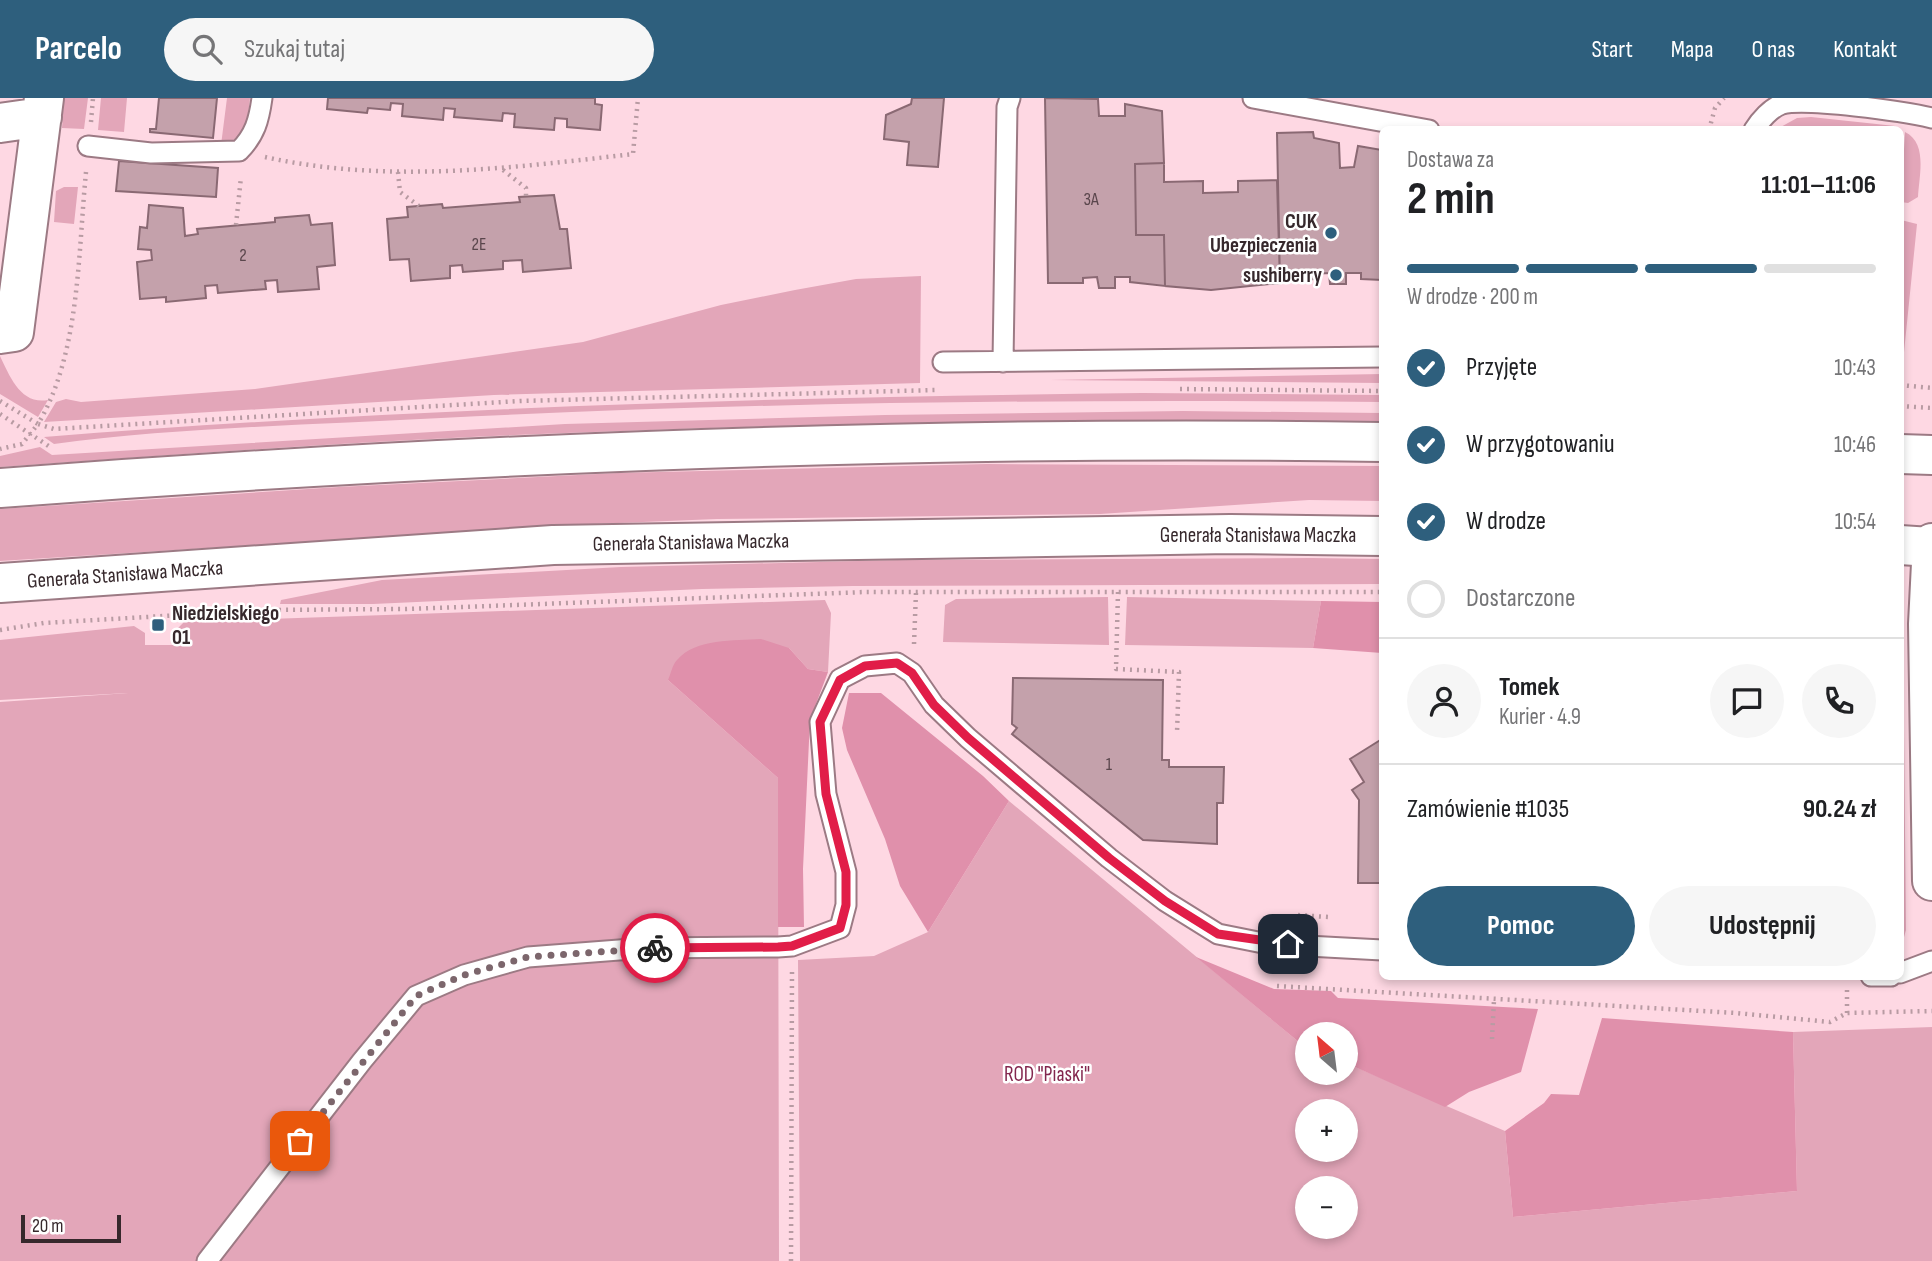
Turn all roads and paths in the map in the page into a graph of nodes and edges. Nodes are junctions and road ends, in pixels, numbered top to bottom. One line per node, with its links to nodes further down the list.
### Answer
1 (93, 98): 13 (path)
2 (262, 98): 14 (lane)
3 (638, 98): 15 (path)
4 (1010, 98): 23 (lane)
5 (1253, 98): 10 (lane)
6 (1724, 98): 11 (path)
7 (43, 107): 9 (main road); 20 (main road)
8 (1932, 118): 12 (lane)
9 (0, 123)
10 (1407, 126)
11 (1710, 126)
12 (1758, 126)
13 (88, 146): 14 (lane); 32 (path)
14 (242, 151): 16 (path); 19 (path)
15 (502, 169): 16 (path); 17 (path)
16 (398, 172): 18 (path)
17 (526, 197)
18 (419, 206)
19 (236, 225)
20 (0, 334)
21 (1379, 357): 23 (lane)
22 (943, 362): 23 (lane)
23 (1003, 362)
24 (1904, 385): 25 (path)
25 (1932, 388)
26 (1176, 389): 28 (path)
27 (943, 390): 32 (path)
28 (1379, 391)
29 (0, 401): 32 (path)
30 (1904, 406): 31 (path)
31 (1932, 408)
32 (38, 424): 34 (path)
33 (1379, 442): 37 (main road)
34 (0, 449)
35 (1904, 454): 36 (main road)
36 (1932, 456)
37 (0, 488)
38 (1379, 536): 41 (main road, Generała Stanisława Maczka)
39 (1904, 545): 40 (main road)
40 (1932, 546): 48 (main road)
41 (0, 583)
42 (916, 592): 43 (path); 45 (path); 46 (path)
43 (1118, 592): 44 (path); 47 (path)
44 (1379, 592)
45 (0, 629)
46 (912, 673): 49 (lane); 50 (lane)
47 (1177, 733)
48 (1932, 881)
49 (792, 946): 59 (lane); 60 (path)
50 (1379, 950)
51 (1932, 961): 52 (lane)
52 (1904, 972)
53 (1847, 980): 57 (path)
54 (1277, 986): 55 (path)
55 (1494, 1000): 57 (path); 58 (path)
56 (1932, 1011): 57 (path)
57 (1846, 1013)
58 (1492, 1039)
59 (207, 1261)
60 (791, 1261)

